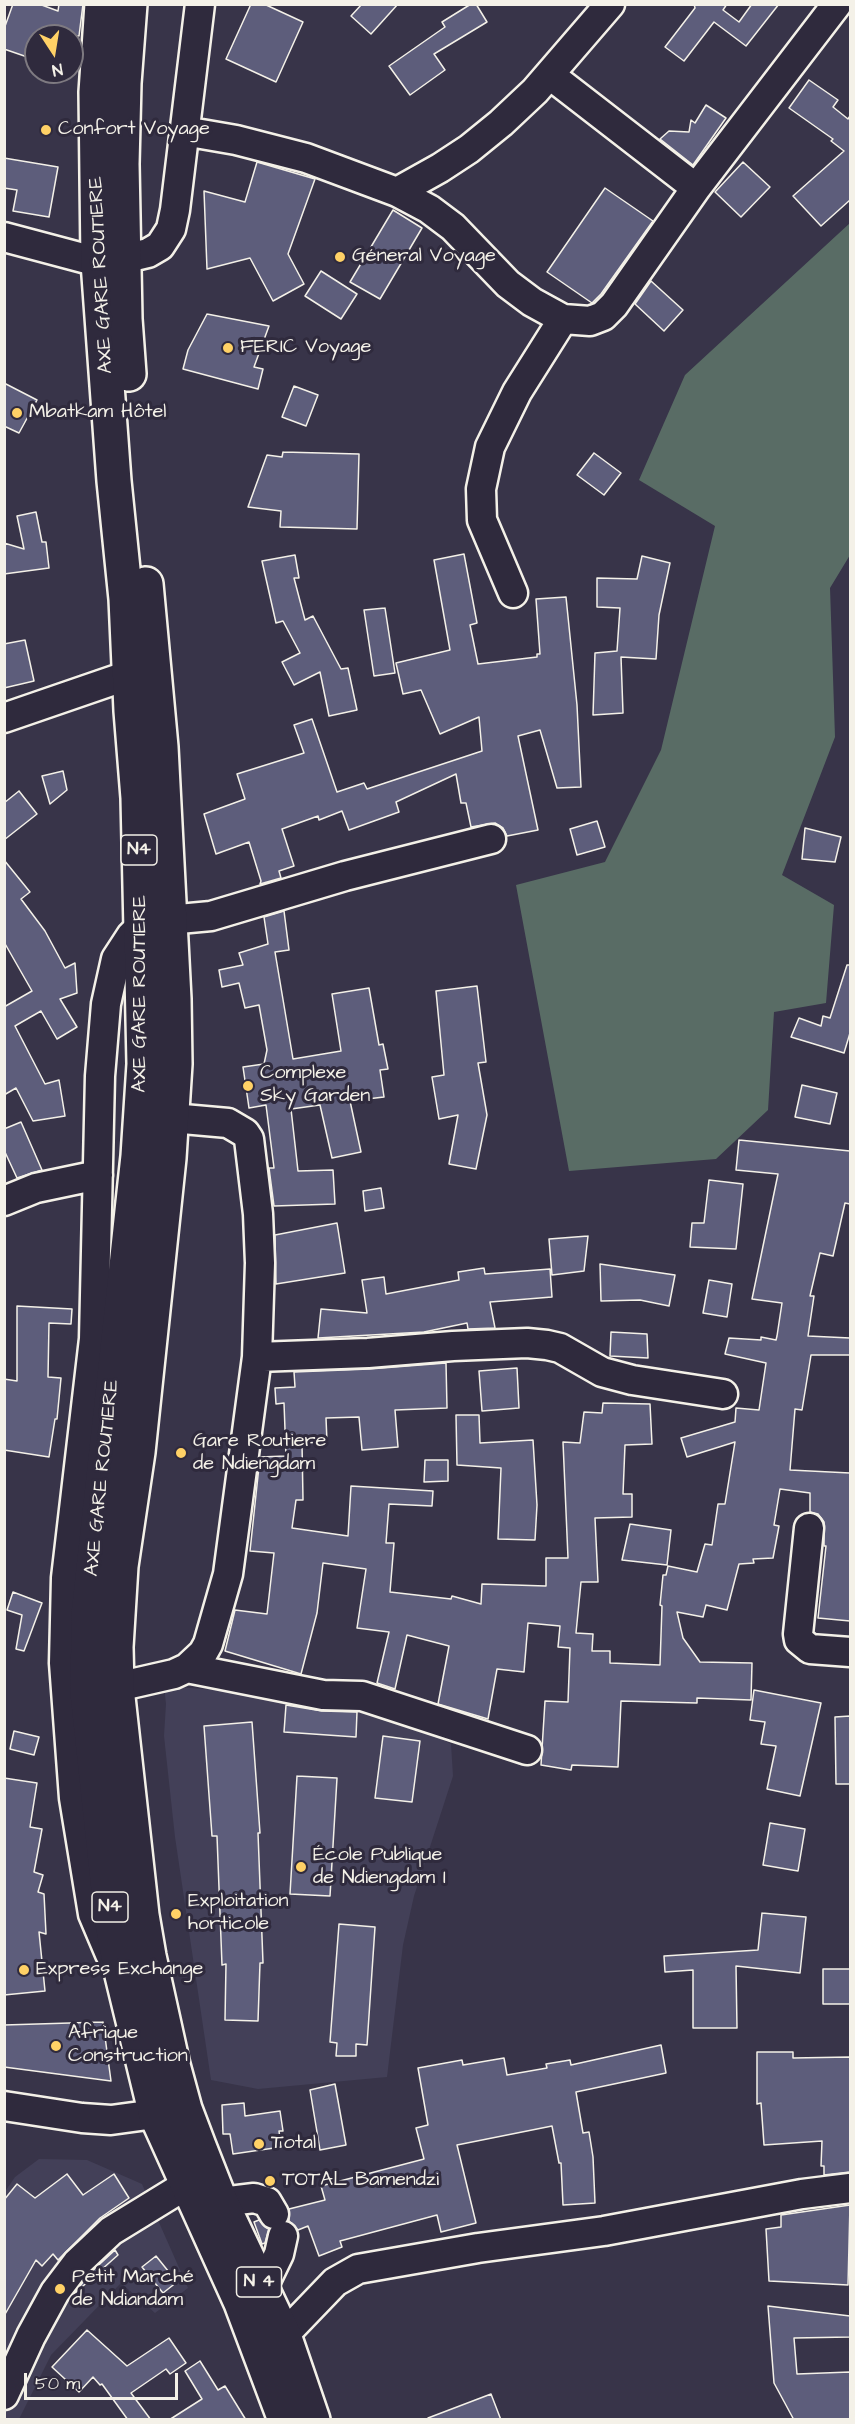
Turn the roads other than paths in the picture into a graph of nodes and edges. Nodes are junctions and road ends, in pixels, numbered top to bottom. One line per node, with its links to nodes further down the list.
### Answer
1 (102, 4): 11 (highway, AXE GARE ROUTIERE / N4)
2 (130, 4): 11 (highway, AXE GARE ROUTIERE / N4)
3 (200, 4): 7 (street)
4 (610, 4): 6 (street)
5 (837, 4): 8 (street)
6 (550, 75): 8 (street); 9 (street)
7 (184, 131): 9 (street); 11 (street)
8 (696, 188): 12 (street)
9 (396, 192): 12 (street)
10 (4, 237): 11 (street)
11 (111, 261): 14 (highway, AXE GARE ROUTIERE / N4)
12 (563, 319): 13 (street)
13 (513, 593)
14 (142, 673): 15 (street); 17 (highway, AXE GARE ROUTIERE / N4)
15 (4, 718)
16 (491, 839): 17 (street)
17 (155, 923): 18 (highway, AXE GARE ROUTIERE / N4); 19 (street)
18 (155, 1116): 21 (street); 26 (highway, AXE GARE ROUTIERE / N4)
19 (98, 1175): 20 (street); 28 (street)
20 (4, 1201)
21 (256, 1357): 22 (street); 25 (street)
22 (723, 1394)
23 (809, 1528): 24 (street)
24 (850, 1652)
25 (187, 1668): 26 (street); 27 (street)
26 (102, 1691): 28 (highway, N4); 30 (highway, N4)
27 (527, 1750)
28 (120, 1967): 30 (highway, N4)
29 (4, 2106): 30 (street)
30 (171, 2112): 31 (highway, N 4)
31 (206, 2187): 33 (highway, N 4); 33 (street); 35 (street); 36 (highway, N 4)
32 (850, 2188): 34 (street)
33 (262, 2289): 34 (highway, N 4)
34 (284, 2335): 37 (highway, N 4)
35 (4, 2395)
36 (285, 2420)
37 (313, 2420)

